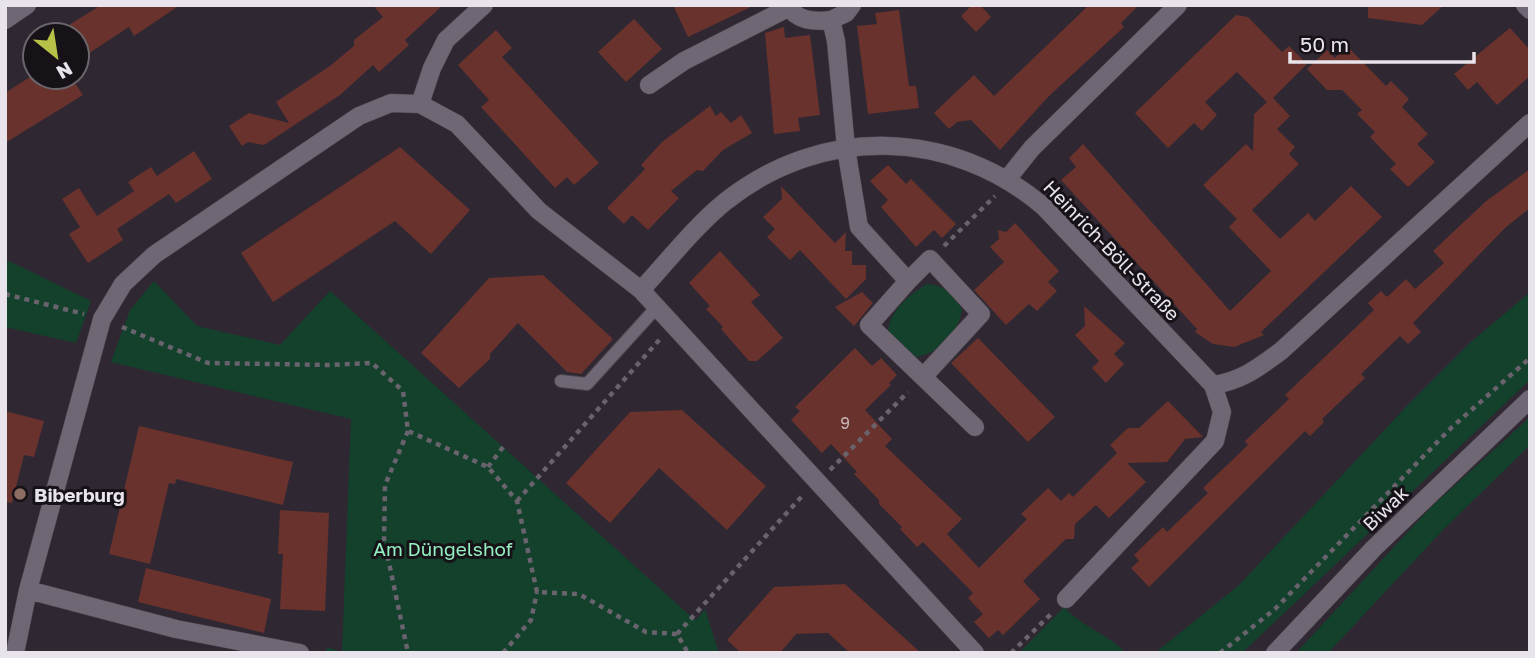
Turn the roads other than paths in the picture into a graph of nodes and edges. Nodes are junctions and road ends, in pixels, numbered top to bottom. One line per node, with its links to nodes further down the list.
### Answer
1 (27, 5): 8 (street)
2 (484, 5): 11 (street)
3 (852, 5): 9 (street)
4 (1178, 5): 14 (street)
5 (1525, 5): 7 (street)
6 (787, 7): 9 (street); 10 (street)
7 (1530, 10)
8 (5, 20)
9 (831, 20): 13 (street)
10 (649, 85)
11 (420, 104): 16 (street); 23 (street)
12 (1530, 123): 20 (street)
13 (846, 148): 14 (street, Heinrich-Böll-Straße); 15 (street); 16 (street, Heinrich-Böll-Straße)
14 (1007, 178): 20 (street, Heinrich-Böll-Straße)
15 (908, 281): 18 (street); 18 (street)
16 (641, 289): 17 (street)
17 (657, 307): 19 (lane); 27 (street)
18 (923, 377): 22 (street)
19 (561, 381)
20 (1213, 385): 24 (street)
21 (1530, 399): 28 (street, Biwak)
22 (975, 427)
23 (28, 590): 25 (street); 26 (street)
24 (1066, 599)
25 (15, 653)
26 (300, 653)
27 (975, 653)
28 (1275, 653)

